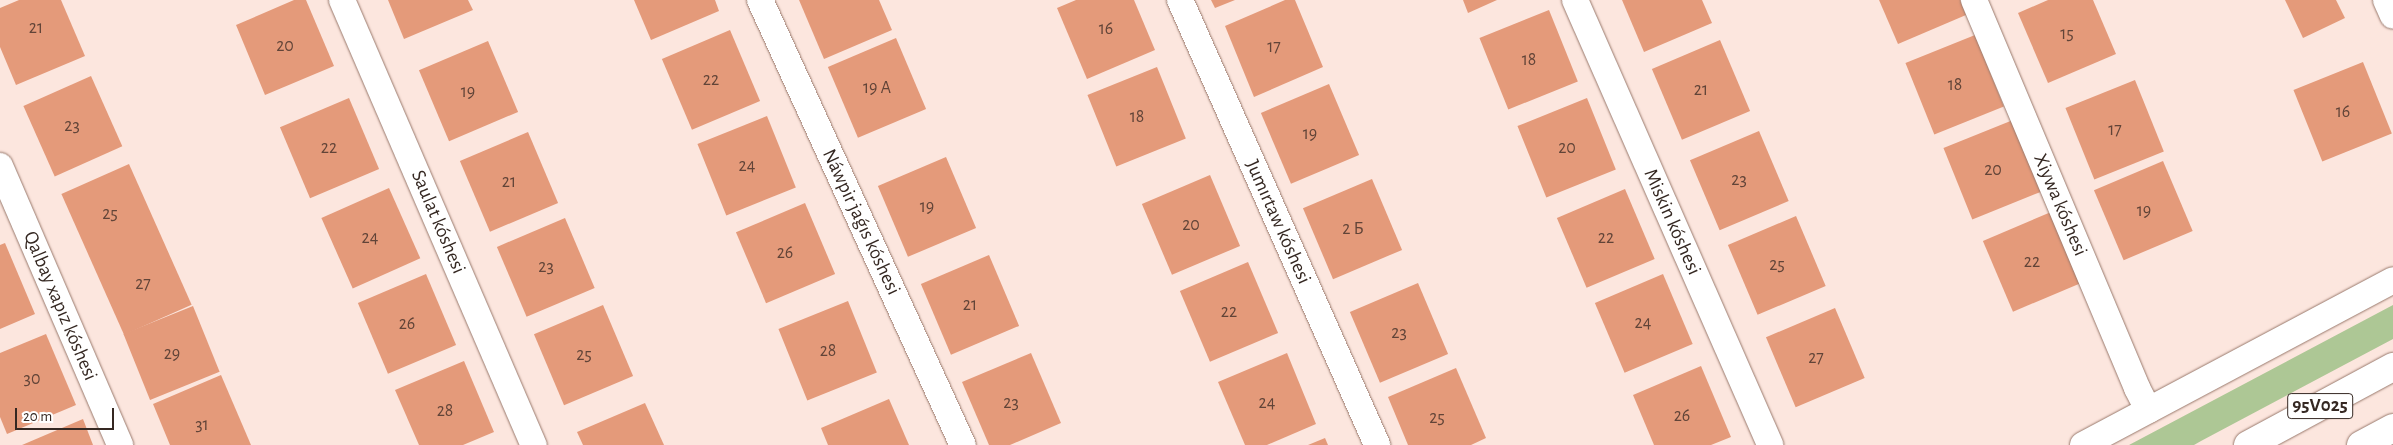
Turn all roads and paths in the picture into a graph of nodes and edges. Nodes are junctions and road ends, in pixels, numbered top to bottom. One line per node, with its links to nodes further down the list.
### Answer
1 (342, 0): 14 (street, Saulat kóshesi)
2 (760, 0): 15 (street, Náwpir jaǵıs kóshesi)
3 (1180, 0): 16 (street, Jumırtaw kóshesi)
4 (1575, 0): 17 (street, Miskin kóshesi)
5 (1974, 0): 11 (street, Xiywa kóshesi)
6 (2386, 0): 7 (street)
7 (2393, 16)
8 (0, 166): 13 (street, Qalbay xapız kóshesi)
9 (2393, 280): 11 (street)
10 (2393, 367): 19 (main road, 95V025)
11 (2148, 410): 18 (street)
12 (2393, 428): 20 (main road, 95V025)
13 (120, 445)
14 (534, 445)
15 (963, 445)
16 (1377, 445)
17 (1770, 445)
18 (2083, 445)
19 (2248, 445)
20 (2361, 445)

